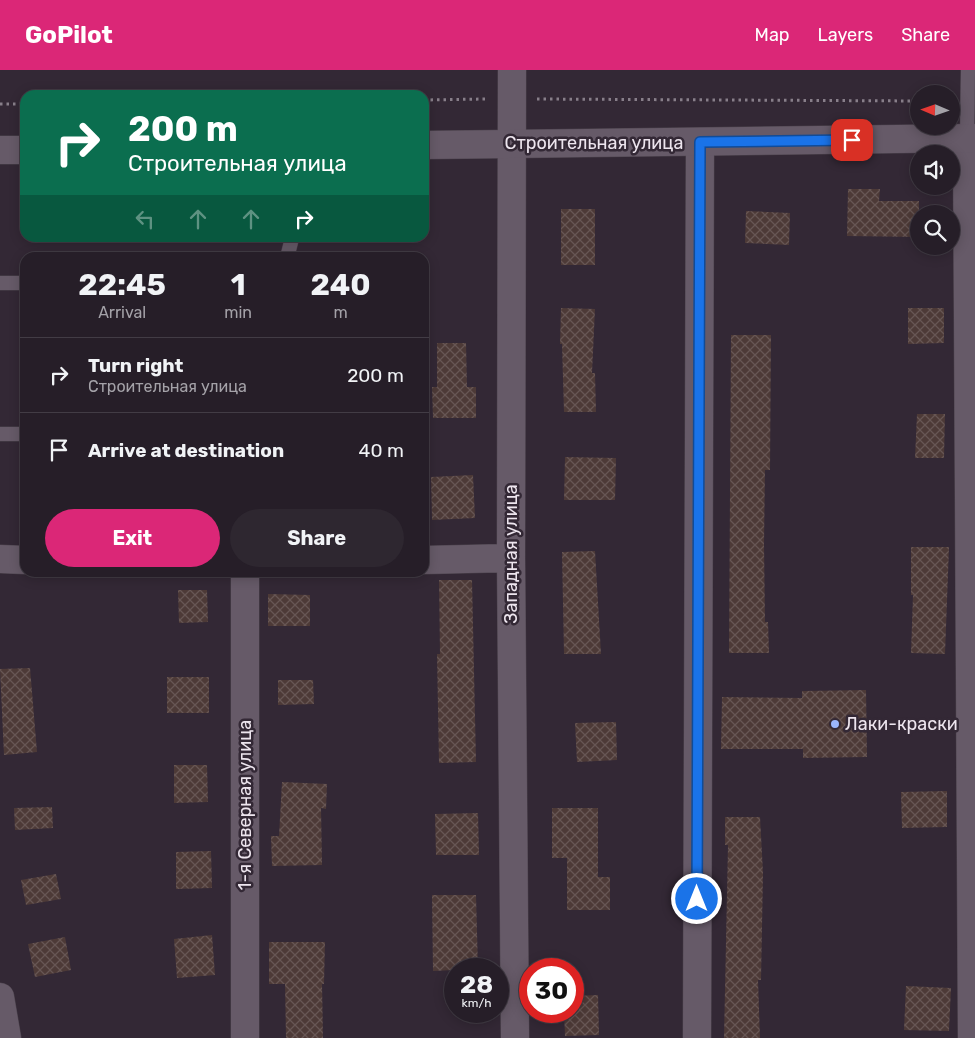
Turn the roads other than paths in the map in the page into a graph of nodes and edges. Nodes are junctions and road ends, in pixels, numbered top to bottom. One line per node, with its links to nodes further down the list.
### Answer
1 (512, 70): 5 (street, Западная улица)
2 (968, 70): 3 (lane)
3 (971, 138): 4 (street, Строительная улица); 23 (street)
4 (700, 142): 5 (street, Строительная улица); 22 (street)
5 (513, 143): 6 (street, Строительная улица); 13 (street, Западная улица)
6 (429, 145)
7 (0, 150): 8 (street)
8 (20, 150)
9 (0, 283): 10 (lane)
10 (20, 283)
11 (0, 434): 12 (lane)
12 (20, 434)
13 (511, 558): 16 (street); 21 (street, Западная улица)
14 (0, 559): 15 (street)
15 (20, 560)
16 (429, 560)
17 (245, 577): 20 (street, 1-я Северная улица)
18 (0, 997): 19 (street)
19 (7, 1038)
20 (245, 1038)
21 (515, 1038)
22 (697, 1038)
23 (972, 1038)

